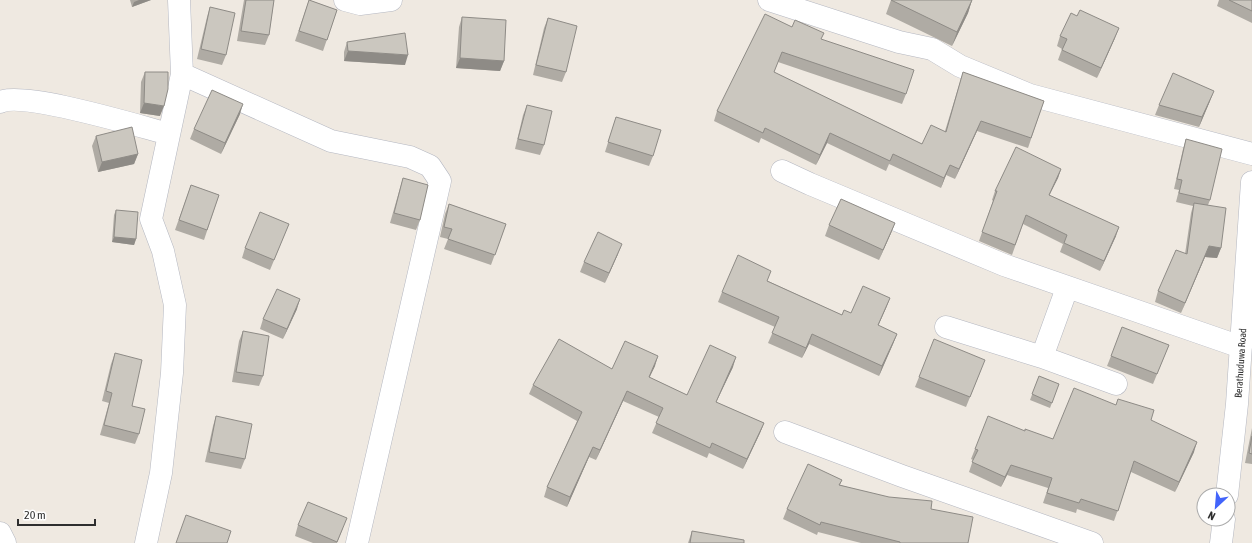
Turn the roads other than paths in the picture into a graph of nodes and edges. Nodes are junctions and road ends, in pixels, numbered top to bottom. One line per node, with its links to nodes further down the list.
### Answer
1 (179, 0): 5 (street)
2 (345, 0): 3 (street)
3 (392, 0)
4 (768, 0): 8 (street)
5 (182, 74): 7 (street); 22 (street)
6 (0, 102): 7 (street)
7 (170, 134): 21 (street)
8 (1252, 154)
9 (782, 171): 11 (street)
10 (1252, 182): 13 (street, Berathuduwa Road)
11 (1068, 288): 13 (street); 14 (street)
12 (946, 327): 14 (street)
13 (1241, 347): 17 (street, Berathuduwa Road)
14 (1042, 357): 15 (street)
15 (1116, 384)
16 (785, 432): 23 (street)
17 (1228, 487)
18 (1223, 527): 24 (street)
19 (0, 533): 20 (street)
20 (5, 543)
21 (146, 543)
22 (357, 543)
23 (1092, 543)
24 (1221, 543)

